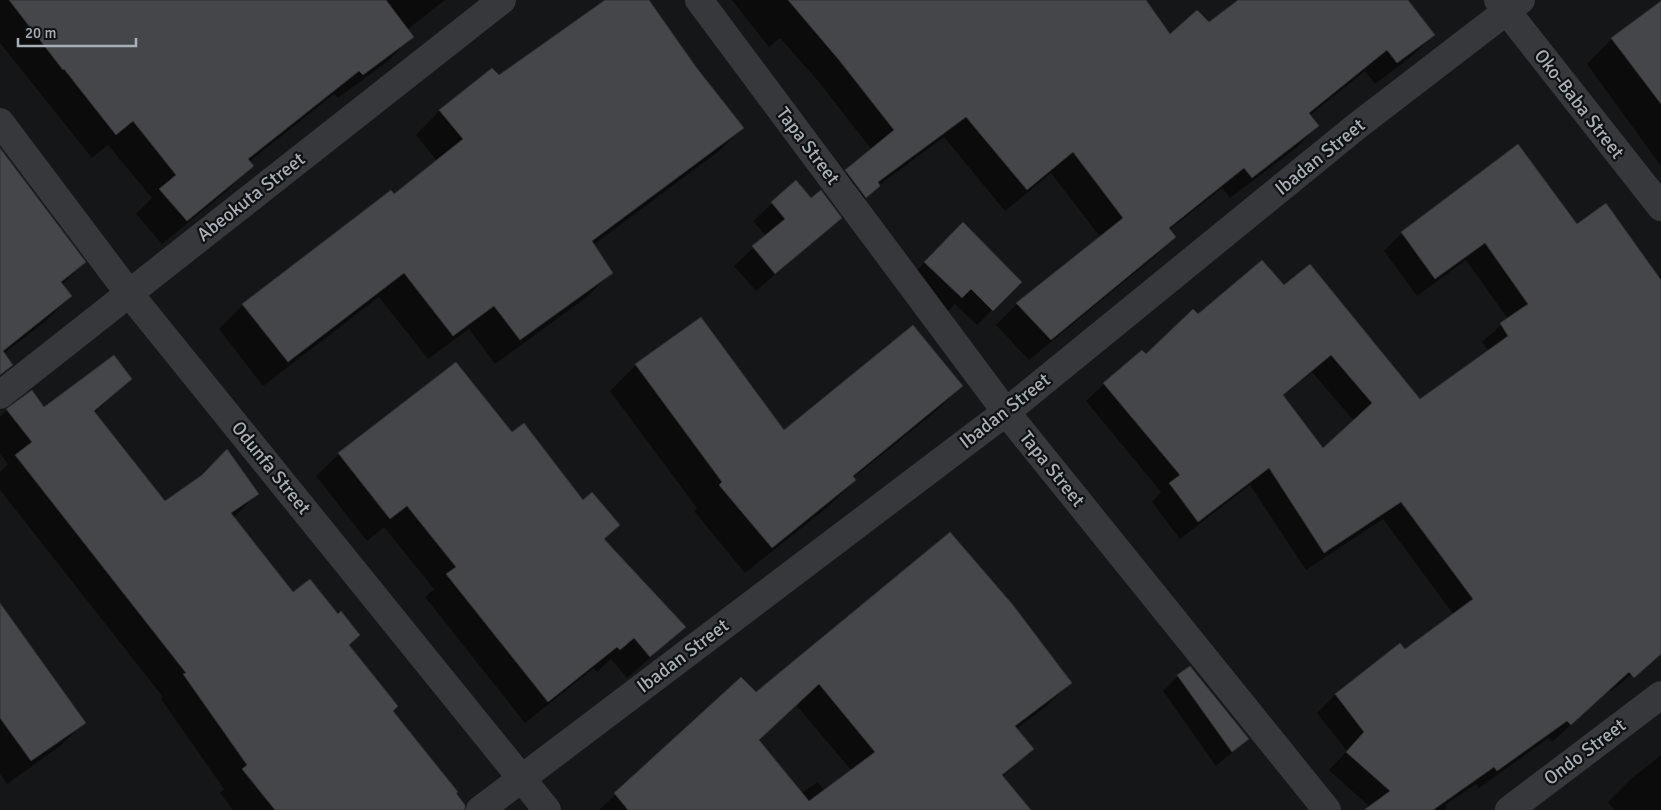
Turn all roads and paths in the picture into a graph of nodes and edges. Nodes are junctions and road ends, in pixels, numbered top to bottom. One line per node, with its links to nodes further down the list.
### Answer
1 (502, 0): 6 (street, Abeokuta Street)
2 (699, 0): 8 (street, Tapa Street)
3 (1508, 3): 5 (street, Oko-Baba Street); 8 (street, Ibadan Street)
4 (0, 122): 6 (street, Odunfa Street)
5 (1661, 208)
6 (128, 292): 7 (street, Abeokuta Street); 10 (street, Odunfa Street)
7 (0, 395)
8 (1006, 412): 10 (street, Ibadan Street); 13 (street, Tapa Street)
9 (1661, 695): 14 (street, Ondo Street)
10 (521, 777): 11 (street, Ibadan Street); 12 (street, Odunfa Street)
11 (480, 810)
12 (547, 810)
13 (1327, 810)
14 (1508, 810)

